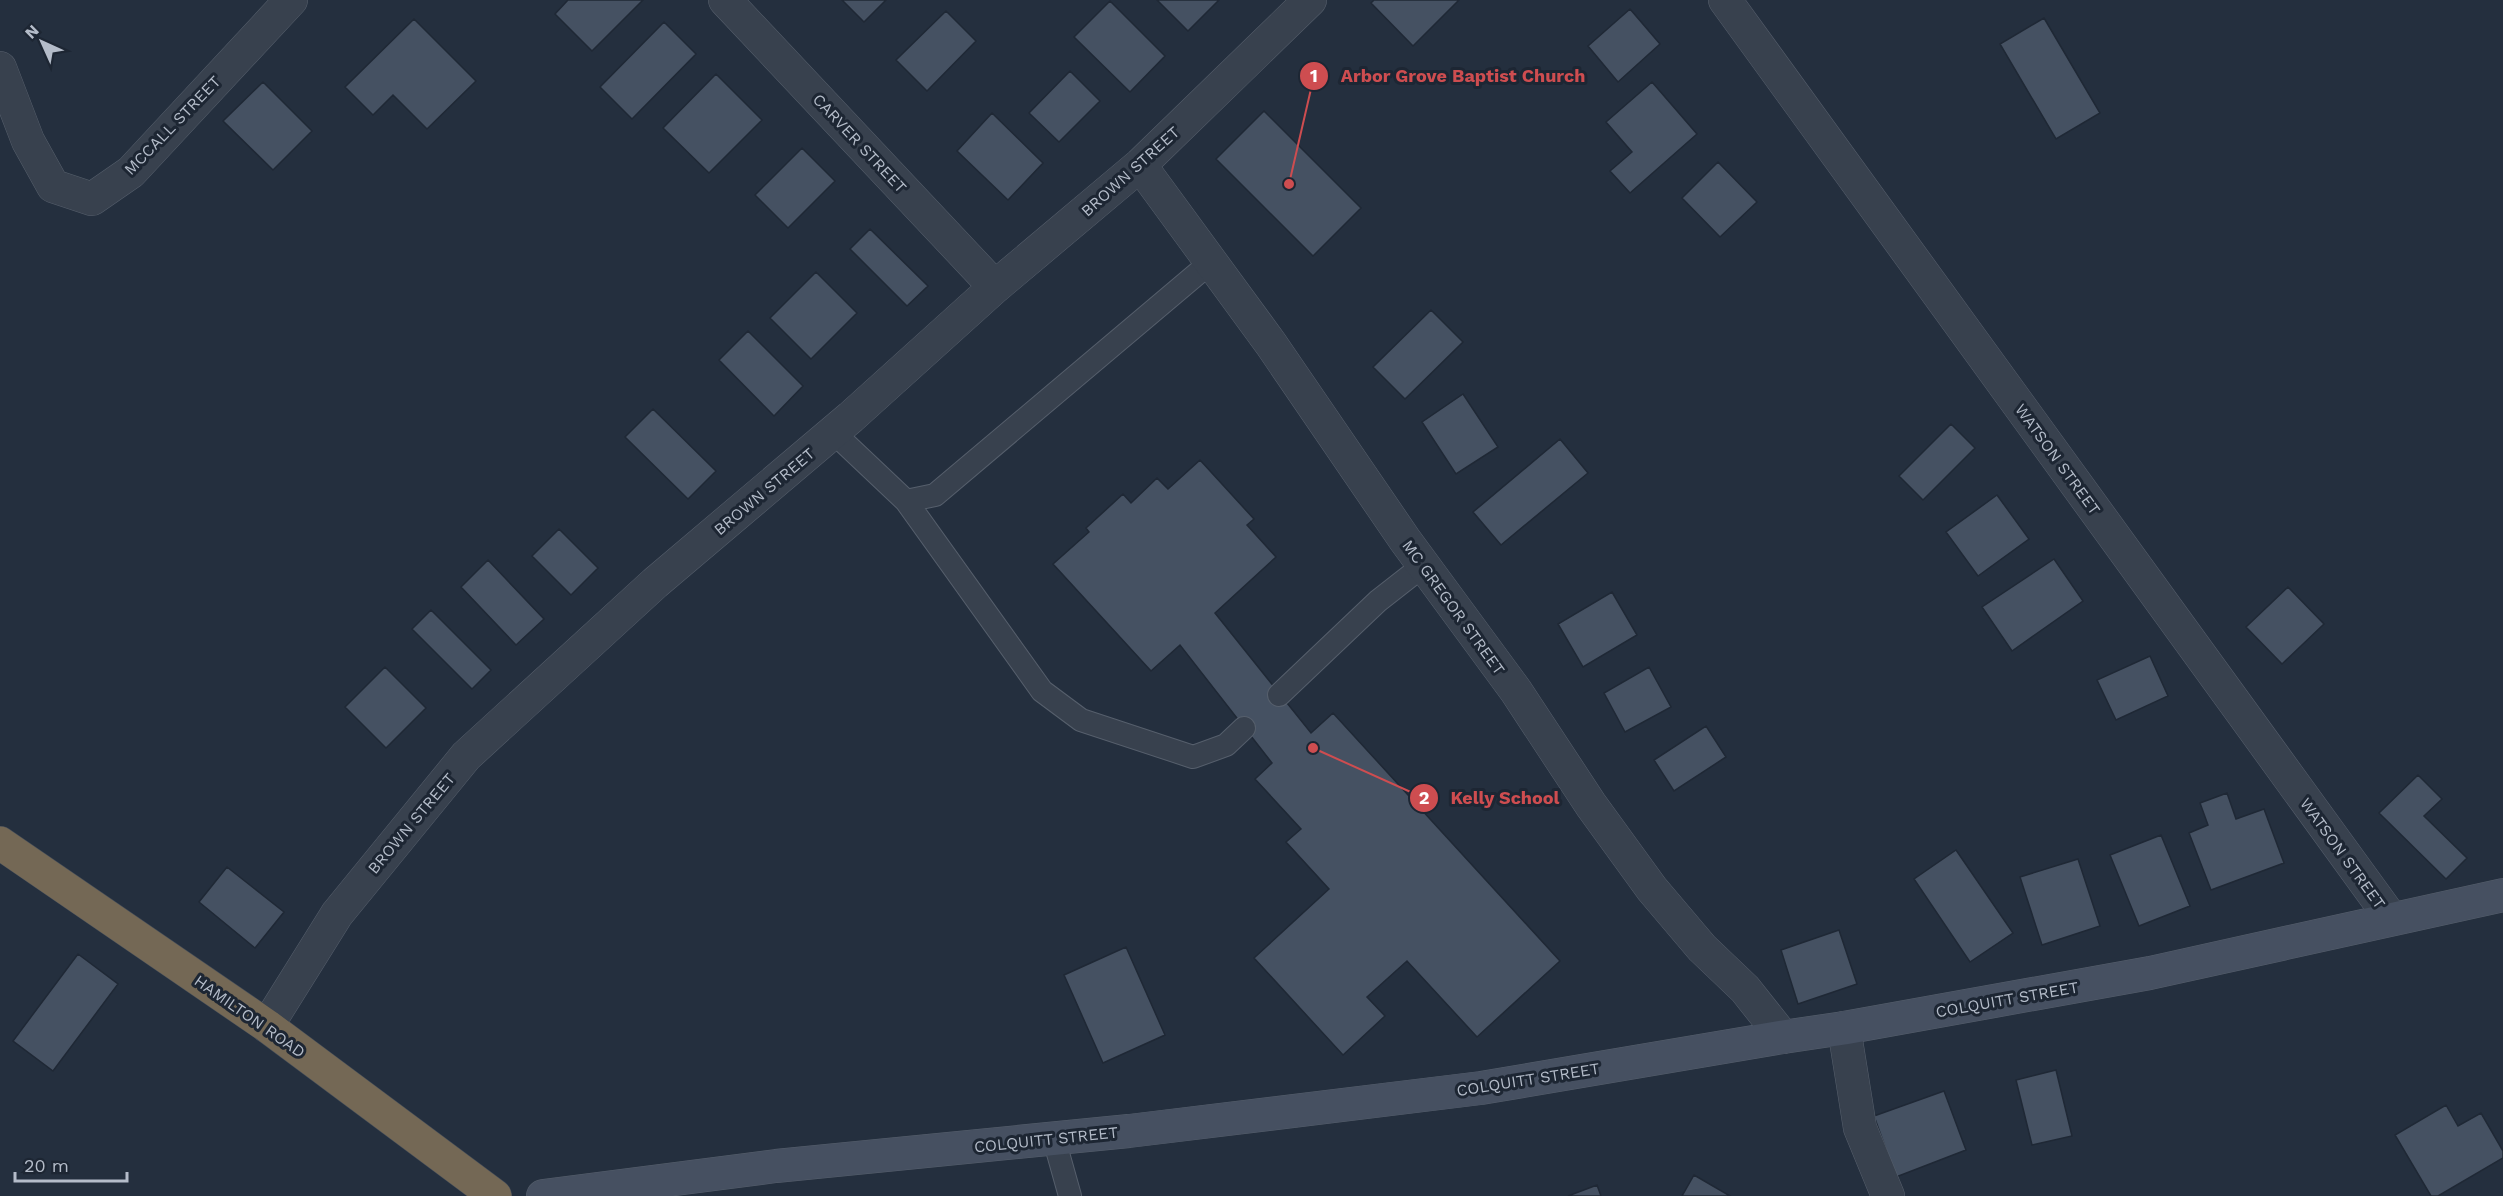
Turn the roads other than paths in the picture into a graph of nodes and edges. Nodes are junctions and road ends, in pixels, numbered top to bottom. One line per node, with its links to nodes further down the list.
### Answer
1 (291, 0): 5 (street, MCCALL STREET)
2 (725, 0): 8 (street, CARVER STREET)
3 (1310, 0): 6 (street, BROWN STREET)
4 (1725, 0): 16 (street, WATSON STREET)
5 (0, 68)
6 (1140, 165): 7 (street, MC GREGOR STREET); 8 (street, BROWN STREET)
7 (1211, 262): 10 (lane); 11 (street, MC GREGOR STREET)
8 (995, 287): 9 (street, BROWN STREET)
9 (833, 432): 10 (lane); 17 (street, BROWN STREET)
10 (906, 501): 13 (lane)
11 (1424, 565): 12 (lane); 19 (street, MC GREGOR STREET)
12 (1279, 695)
13 (1244, 728)
14 (0, 843): 17 (highway, HAMILTON ROAD)
15 (2503, 895): 16 (street, COLQUITT STREET)
16 (2391, 918): 18 (street, COLQUITT STREET)
17 (267, 1026): 21 (highway, HAMILTON ROAD)
18 (1844, 1028): 19 (street, COLQUITT STREET); 24 (street)
19 (1783, 1036): 20 (street, COLQUITT STREET)
20 (1054, 1138): 22 (street, COLQUITT STREET); 23 (lane)
21 (495, 1196)
22 (543, 1196)
23 (1070, 1196)
24 (1888, 1196)

